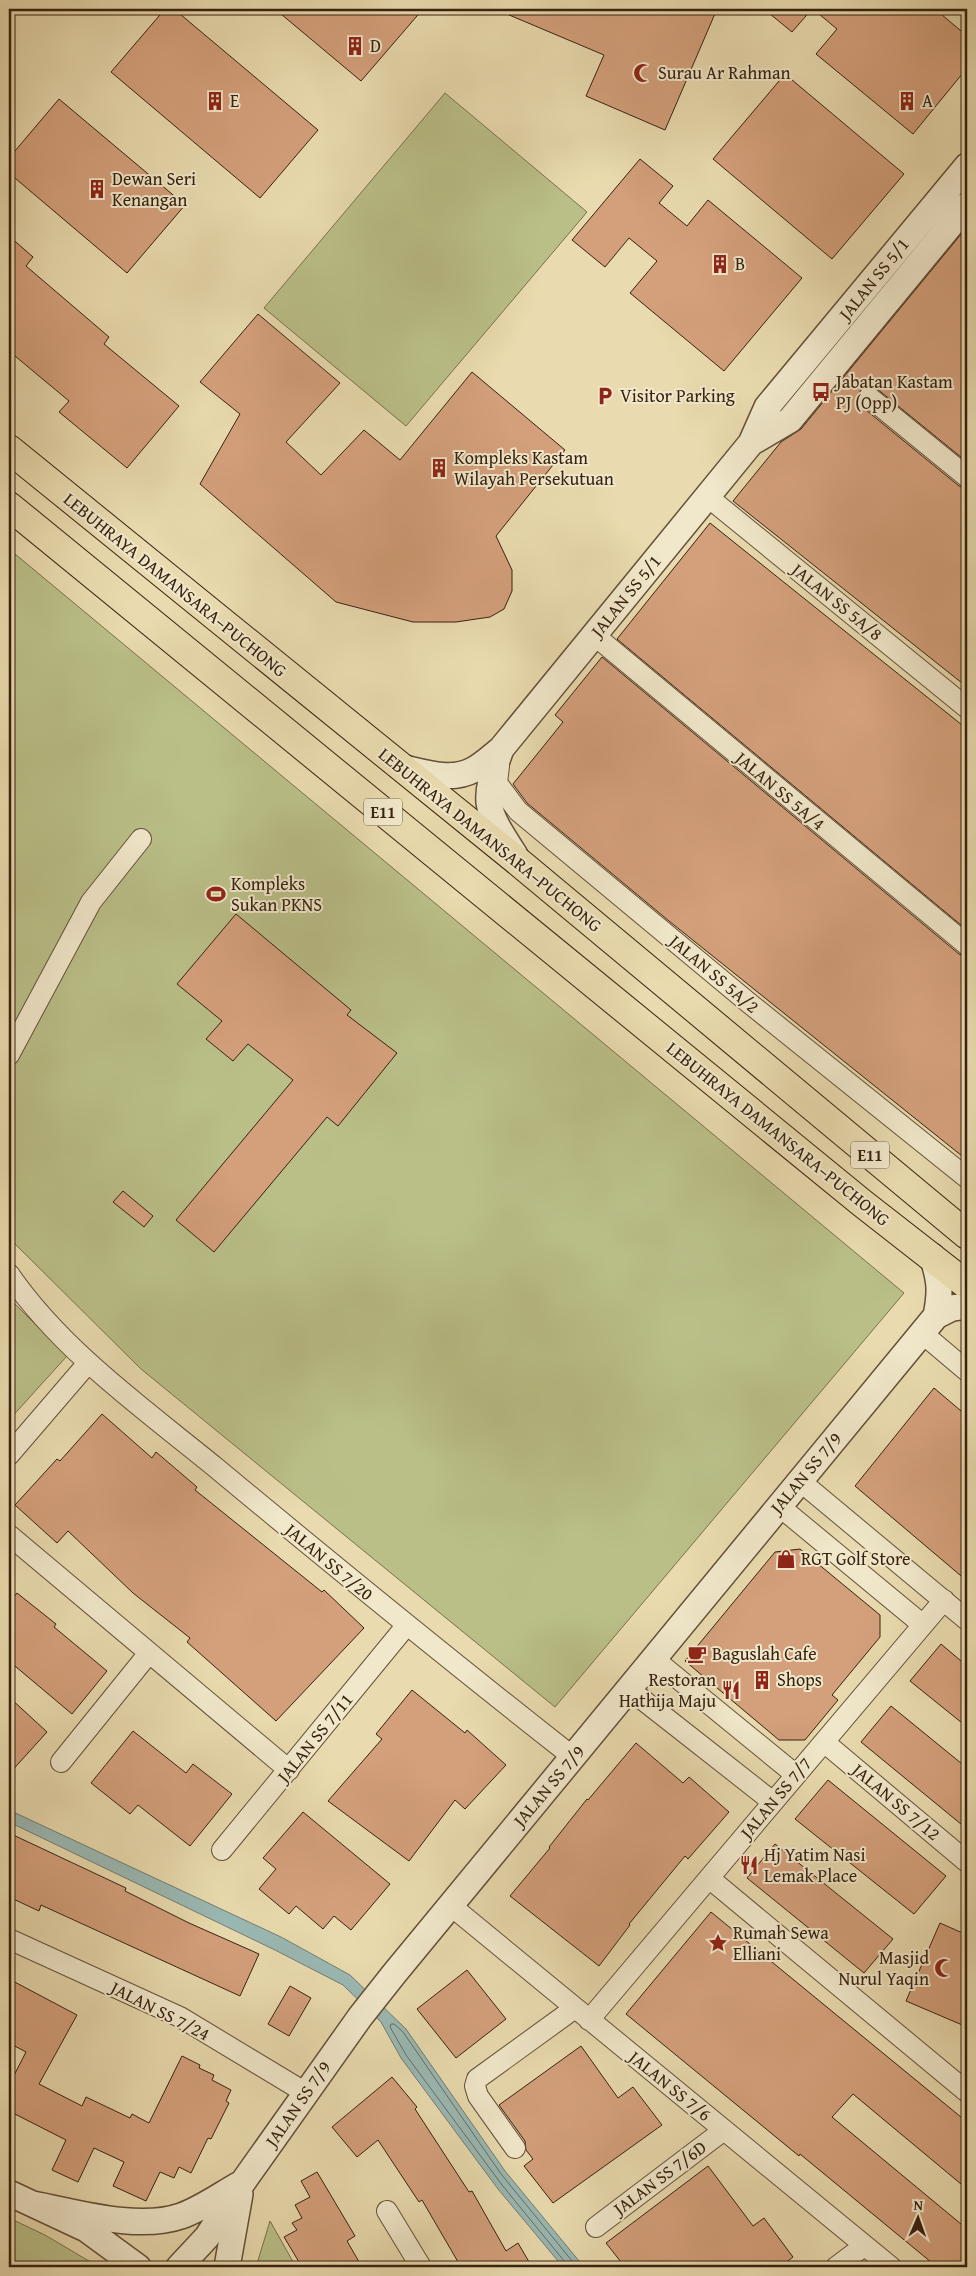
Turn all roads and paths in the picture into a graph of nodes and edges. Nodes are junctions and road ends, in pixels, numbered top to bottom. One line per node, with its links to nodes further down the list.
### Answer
1 (967, 166): 4 (street, JALAN SS 5/1)
2 (967, 205): 4 (street, JALAN SS 5/1)
3 (869, 397): 6 (street)
4 (751, 444): 7 (street, JALAN SS 5/1)
5 (9, 449): 12 (highway, LEBUHRAYA DAMANSARA–PUCHONG / E11)
6 (967, 477)
7 (708, 497): 9 (street, JALAN SS 5/1); 10 (street, JALAN SS 5A/8)
8 (9, 506): 19 (highway, LEBUHRAYA DAMANSARA–PUCHONG / E11)
9 (594, 635): 11 (street, JALAN SS 5/1); 15 (street, JALAN SS 5A/4)
10 (967, 708)
11 (501, 749): 12 (street, JALAN SS 5/1); 14 (street, JALAN SS 5/1); 17 (street, JALAN SS 5A/2)
12 (400, 767): 14 (highway, LEBUHRAYA DAMANSARA–PUCHONG / E11)
13 (141, 839): 16 (street)
14 (521, 864): 18 (highway, LEBUHRAYA DAMANSARA–PUCHONG / E11)
15 (967, 945)
16 (9, 1055)
17 (967, 1178)
18 (967, 1235)
19 (932, 1256): 21 (highway, LEBUHRAYA DAMANSARA–PUCHONG / E11); 23 (street, JALAN SS 7/9)
20 (9, 1274): 24 (street, JALAN SS 7/20)
21 (967, 1286)
22 (967, 1306): 23 (street, JALAN SS 7/9)
23 (929, 1325): 25 (street); 27 (street, JALAN SS 7/9)
24 (88, 1362): 26 (street); 33 (street, JALAN SS 7/20)
25 (967, 1370)
26 (9, 1456)
27 (800, 1481): 28 (street, JALAN SS 7/9); 30 (street)
28 (779, 1506): 32 (street); 35 (street, JALAN SS 7/9)
29 (10, 1539): 34 (street)
30 (944, 1600): 31 (street); 32 (street, JALAN SS 7/7)
31 (967, 1620)
32 (922, 1625): 37 (street, JALAN SS 7/7)
33 (406, 1626): 38 (street, JALAN SS 7/20); 40 (street, JALAN SS 7/11)
34 (149, 1653): 39 (street); 40 (street)
35 (654, 1658): 36 (street, JALAN SS 7/9); 41 (street)
36 (629, 1689): 38 (street, JALAN SS 7/9); 42 (street)
37 (824, 1742): 41 (street, JALAN SS 7/7); 44 (street, JALAN SS 7/12)
38 (573, 1757): 46 (street, JALAN SS 7/9)
39 (62, 1762)
40 (289, 1770): 43 (street, JALAN SS 7/11)
41 (796, 1776): 42 (street, JALAN SS 7/7)
42 (773, 1802): 45 (street, JALAN SS 7/7)
43 (222, 1850)
44 (967, 1862)
45 (709, 1878): 48 (street, JALAN SS 7/7); 49 (street)
46 (450, 1905): 48 (street, JALAN SS 7/6); 50 (street, JALAN SS 7/9)
47 (9, 1939): 50 (street, JALAN SS 7/24)
48 (582, 2014): 51 (street, JALAN SS 7/6); 52 (street, JALAN SS 7/7)
49 (967, 2092)
50 (306, 2093): 53 (street, JALAN SS 7/9)
51 (724, 2130): 57 (street, JALAN SS 7/6D); 58 (street, JALAN SS 7/6)
52 (515, 2148)
53 (243, 2182): 55 (street); 60 (street, JALAN SS 7/9); 61 (street)
54 (9, 2193): 55 (street)
55 (33, 2204): 59 (street)
56 (387, 2211): 62 (street)
57 (596, 2226)
58 (864, 2246): 63 (street); 64 (street, JALAN SS 7/6)
59 (138, 2267)
60 (178, 2267)
61 (227, 2267)
62 (421, 2267)
63 (836, 2267)
64 (891, 2267)

